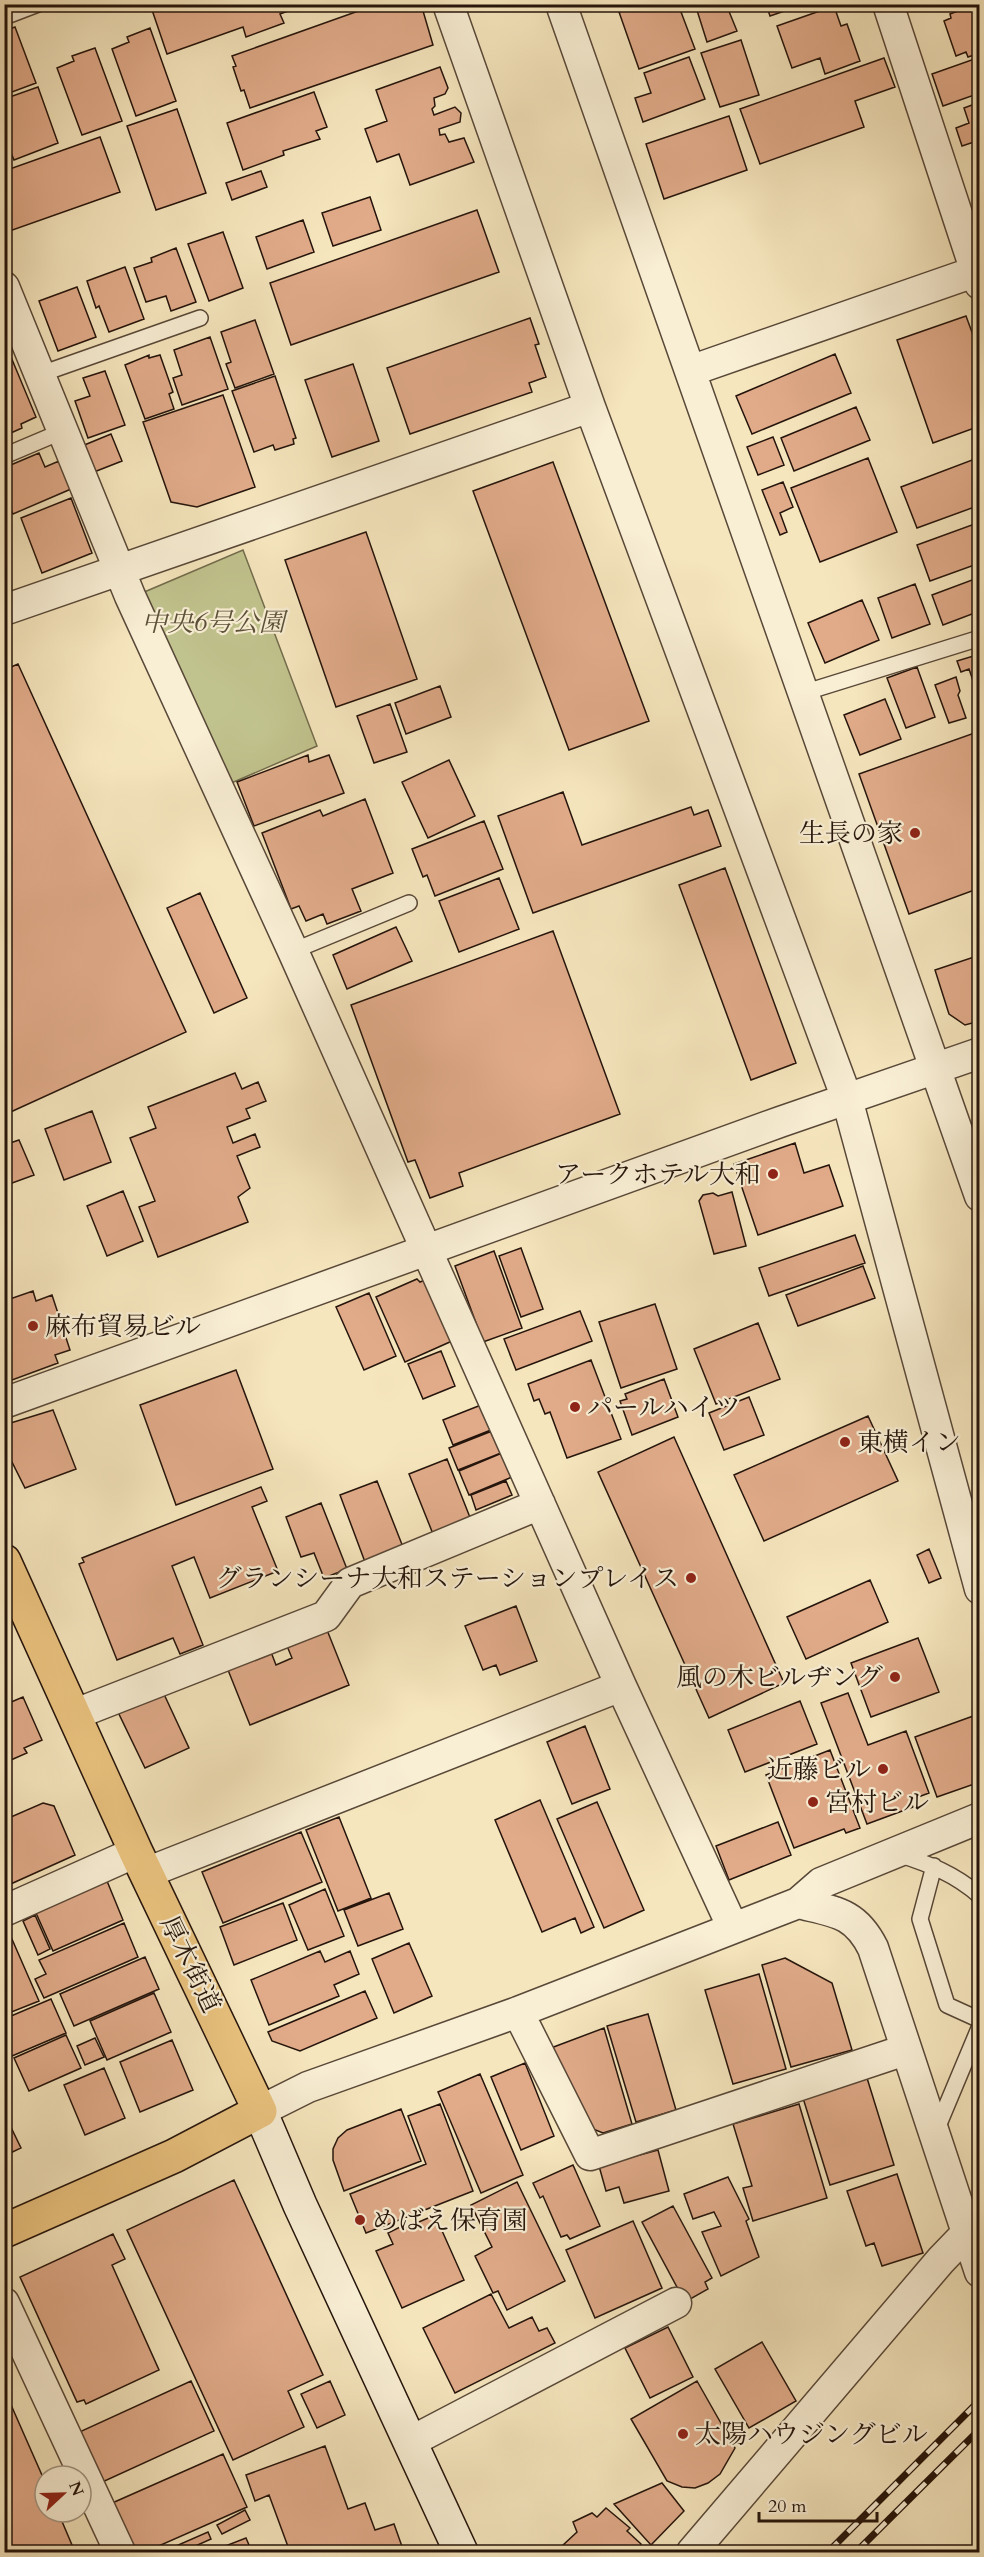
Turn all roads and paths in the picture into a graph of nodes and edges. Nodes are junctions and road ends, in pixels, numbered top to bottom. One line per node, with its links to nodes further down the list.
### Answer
1 (38, 4): 5 (lane)
2 (448, 4): 11 (street)
3 (561, 4): 9 (street)
4 (888, 4): 6 (street)
5 (4, 17)
6 (978, 275): 9 (street)
7 (8, 306): 10 (street)
8 (200, 318): 10 (lane)
9 (690, 371): 17 (street)
10 (41, 375): 12 (street)
11 (590, 407): 14 (street); 22 (street)
12 (63, 431): 13 (lane); 14 (street)
13 (4, 456)
14 (120, 571): 15 (street); 19 (street)
15 (4, 610)
16 (980, 638): 17 (lane)
17 (803, 693): 21 (street)
18 (410, 903): 19 (lane)
19 (293, 951): 24 (street)
20 (980, 1053): 21 (street)
21 (935, 1069): 22 (street); 23 (street)
22 (847, 1099): 24 (street); 28 (street)
23 (980, 1196)
24 (427, 1250): 25 (street); 26 (street)
25 (4, 1403)
26 (540, 1504): 29 (street); 30 (street)
27 (4, 1561): 30 (main road, 厚木街道)
28 (980, 1589)
29 (621, 1686): 33 (street); 38 (street)
30 (73, 1715): 33 (main road, 厚木街道)
31 (980, 1818): 32 (street)
32 (895, 1854): 34 (lane); 36 (street)
33 (141, 1862): 37 (street); 43 (main road, 厚木街道)
34 (934, 1866): 35 (lane); 40 (lane)
35 (980, 1896)
36 (798, 1903): 38 (street); 42 (street)
37 (4, 1911)
38 (733, 1928): 39 (street)
39 (518, 2012): 42 (street); 43 (street)
40 (980, 2020)
41 (980, 2026): 44 (lane)
42 (905, 2050): 44 (street)
43 (260, 2111): 45 (main road); 50 (street)
44 (934, 2136): 46 (street)
45 (4, 2231)
46 (967, 2233): 47 (street); 53 (street)
47 (980, 2272)
48 (4, 2303): 51 (street)
49 (676, 2303): 50 (street)
50 (410, 2442): 52 (street)
51 (120, 2553)
52 (461, 2553)
53 (692, 2553)

